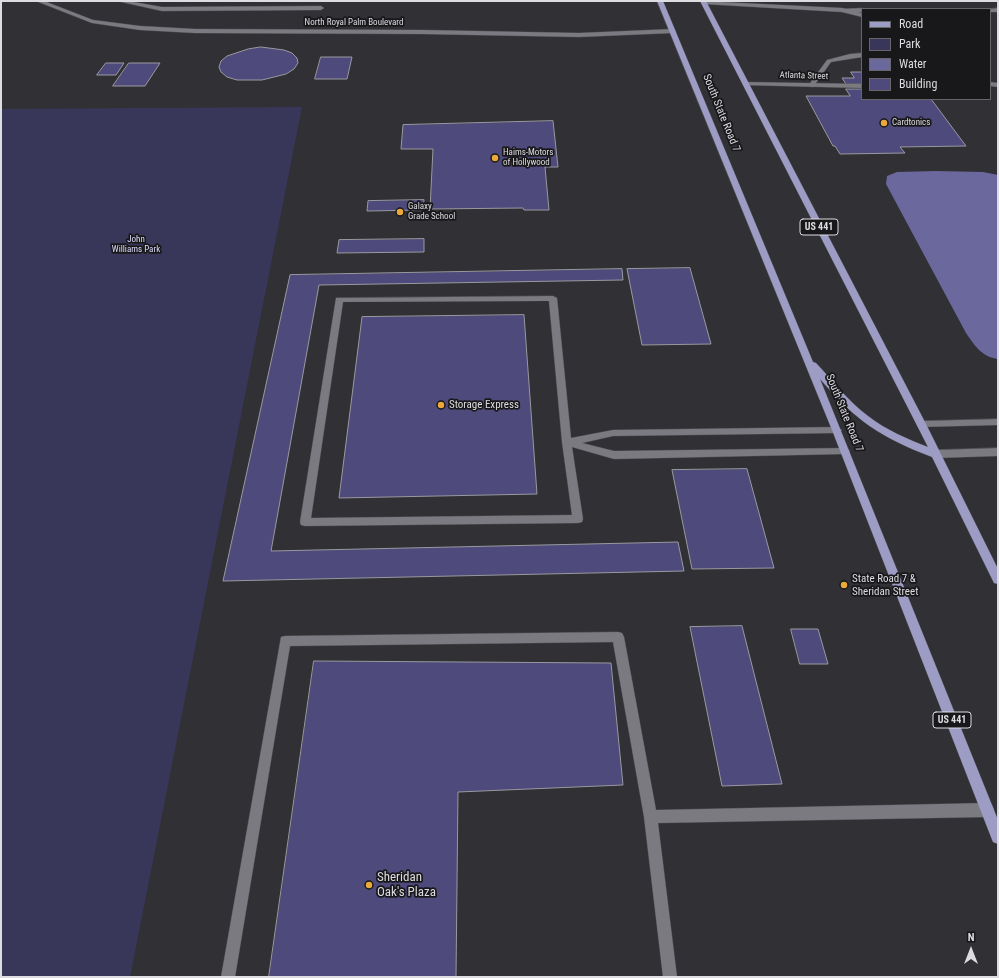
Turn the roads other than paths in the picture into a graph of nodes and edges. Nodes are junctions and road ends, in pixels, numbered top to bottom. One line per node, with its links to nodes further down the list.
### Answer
1 (39, 1): 9 (street, North Royal Palm Boulevard)
2 (660, 1): 9 (main road, South State Road 7 / US 441)
3 (703, 1): 6 (street); 11 (main road, US 441)
4 (123, 2): 5 (street)
5 (321, 8)
6 (842, 10): 7 (street); 8 (street)
7 (861, 10)
8 (861, 16)
9 (673, 31): 14 (main road, South State Road 7 / US 441)
10 (861, 56): 12 (street)
11 (746, 84): 12 (street, Atlanta Street); 16 (main road, US 441)
12 (811, 86): 13 (street, Atlanta Street)
13 (861, 86)
14 (808, 359): 17 (main road, South State Road 7 / US 441); 21 (main road)
15 (998, 422): 16 (street)
16 (921, 424): 21 (main road, US 441)
17 (837, 430): 18 (street); 19 (main road, South State Road 7 / US 441)
18 (567, 442): 18 (street); 19 (street)
19 (845, 451): 23 (main road, South State Road 7 / US 441)
20 (998, 452): 21 (street)
21 (935, 454): 22 (main road, US 441)
22 (998, 580)
23 (987, 810): 24 (street); 25 (main road, South State Road 7 / US 441)
24 (651, 817): 26 (street); 27 (street)
25 (998, 837)
26 (228, 977)
27 (670, 977)

